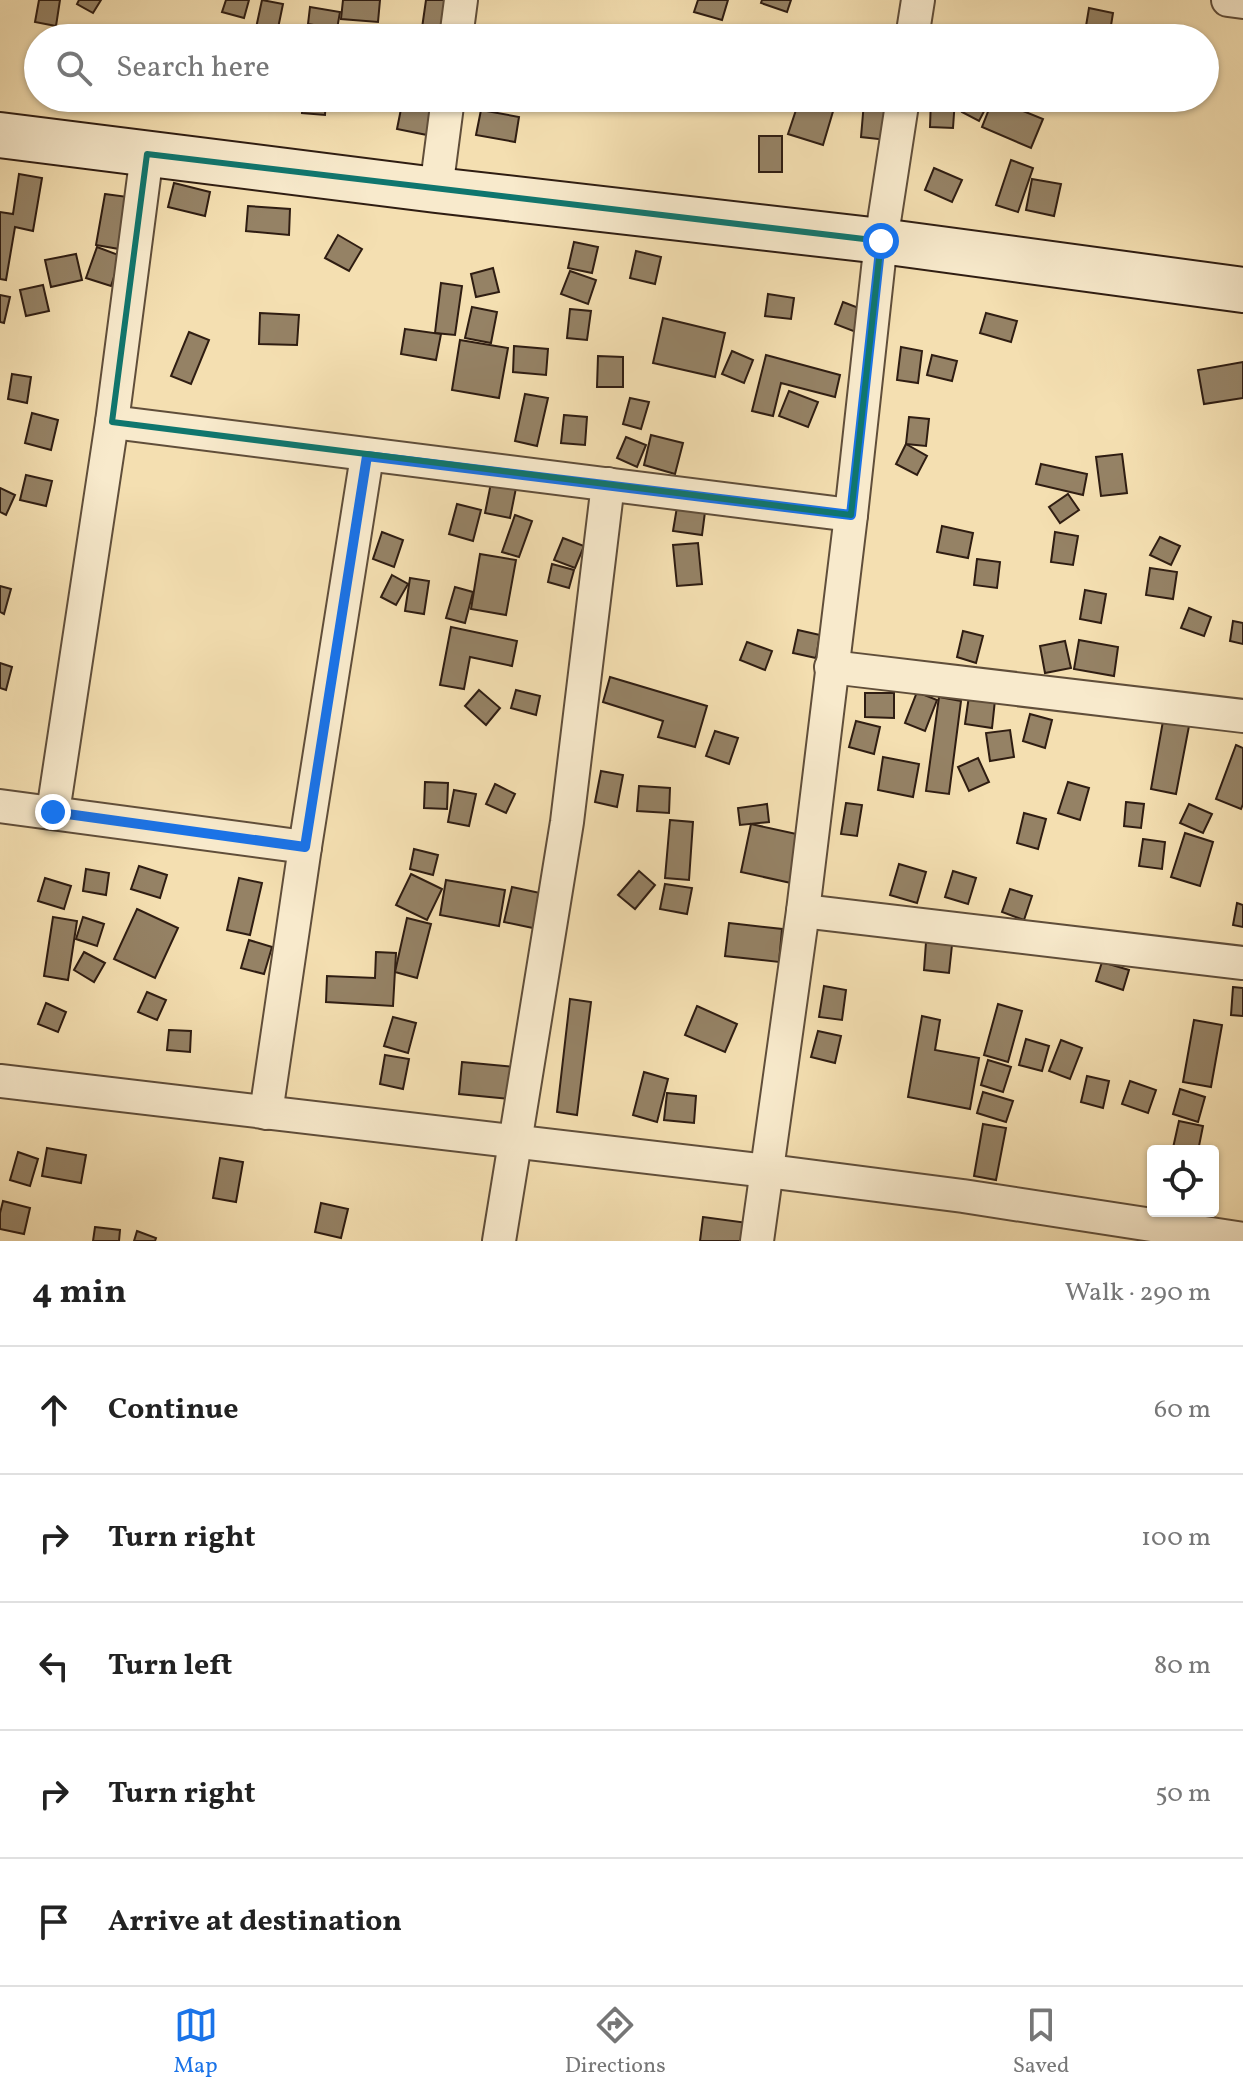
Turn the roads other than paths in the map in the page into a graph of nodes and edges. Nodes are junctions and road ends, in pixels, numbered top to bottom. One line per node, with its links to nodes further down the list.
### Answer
1 (461, 0): 5 (street)
2 (918, 0): 6 (street)
3 (1228, 0): 4 (street)
4 (1243, 2)
5 (458, 24)
6 (914, 24)
7 (446, 112): 11 (street)
8 (901, 112): 12 (street)
9 (0, 135): 10 (street)
10 (147, 154): 11 (street); 14 (street)
11 (436, 190): 12 (street)
12 (881, 241): 13 (street); 17 (street)
13 (1243, 290)
14 (112, 422): 15 (street); 21 (street)
15 (367, 456): 16 (street); 22 (street)
16 (608, 484): 17 (street); 27 (street)
17 (851, 515): 18 (street)
18 (831, 667): 19 (street); 23 (street)
19 (1243, 716)
20 (0, 806): 21 (street)
21 (53, 812): 22 (street)
22 (305, 847): 26 (street)
23 (803, 911): 24 (street); 28 (street)
24 (1243, 963)
25 (0, 1081): 26 (street)
26 (266, 1113): 27 (street)
27 (516, 1141): 28 (street); 30 (street)
28 (768, 1171): 29 (street); 31 (street)
29 (1243, 1239)
30 (499, 1241)
31 (757, 1241)

